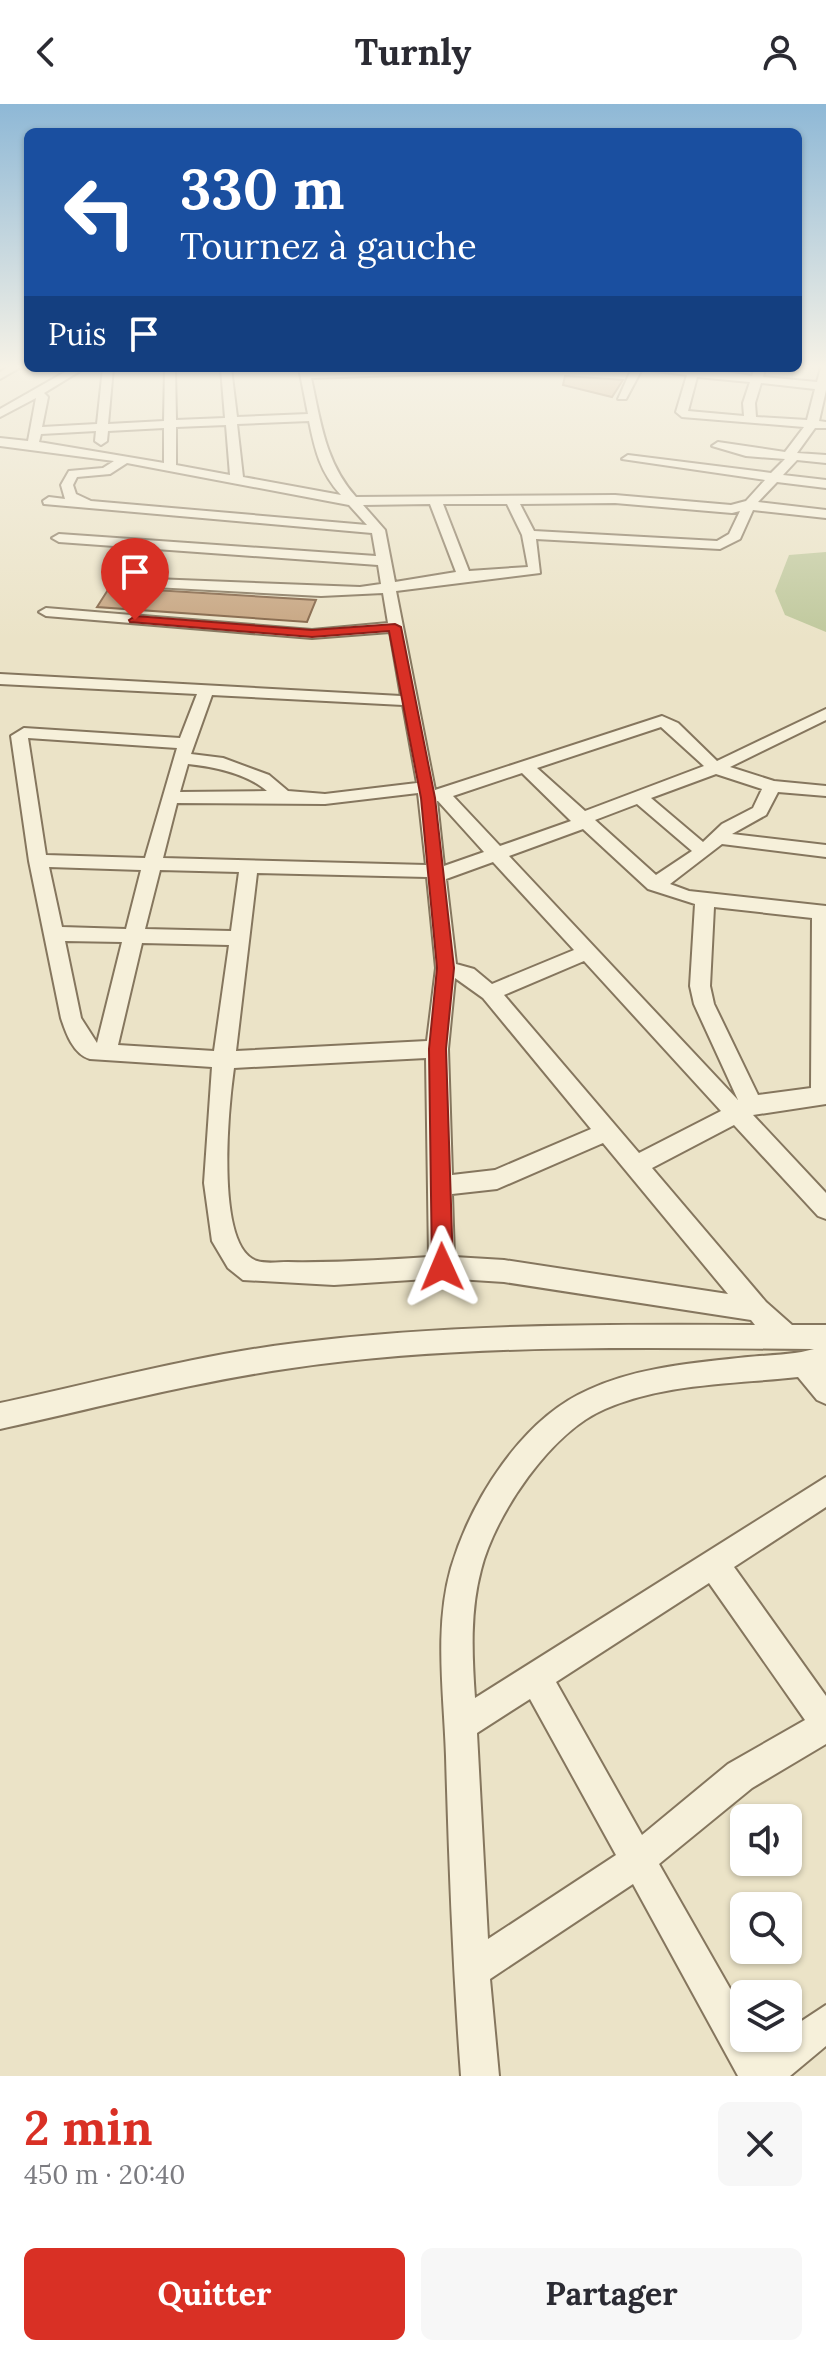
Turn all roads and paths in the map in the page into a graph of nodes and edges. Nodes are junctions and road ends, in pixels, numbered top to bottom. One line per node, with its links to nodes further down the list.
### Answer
1 (110, 456): 8 (street)
2 (170, 456): 12 (street)
3 (235, 456): 14 (street)
4 (322, 456): 18 (street)
5 (703, 456): 11 (street)
6 (750, 456): 13 (street)
7 (791, 456): 10 (street); 13 (street)
8 (125, 459): 12 (street); 21 (street)
9 (628, 459): 11 (street)
10 (826, 459)
11 (689, 465): 13 (street)
12 (170, 467): 14 (street)
13 (772, 478): 15 (street); 20 (street)
14 (237, 481): 18 (street)
15 (826, 484)
16 (512, 500): 19 (street); 20 (street); 24 (street)
17 (49, 501): 21 (street)
18 (350, 501): 19 (street); 23 (street)
19 (435, 501): 27 (street)
20 (747, 505): 22 (street); 24 (street)
21 (90, 506): 23 (street)
22 (826, 514)
23 (378, 530): 26 (street)
24 (529, 535): 27 (street)
25 (59, 538): 26 (street)
26 (386, 561): 29 (street)
27 (464, 575): 29 (street)
28 (154, 583): 29 (street)
29 (388, 590): 31 (street)
30 (46, 612): 31 (street)
31 (395, 627): 34 (street)
32 (0, 679): 33 (street)
33 (207, 689): 34 (street); 36 (street)
34 (411, 701): 41 (street)
35 (826, 714): 38 (street)
36 (182, 750): 42 (street); 43 (street); 50 (street)
37 (527, 768): 38 (street); 41 (street); 45 (street)
38 (715, 768): 39 (street); 44 (street)
39 (772, 786): 40 (street); 46 (street)
40 (826, 791)
41 (432, 793): 42 (street); 49 (street); 53 (street)
42 (283, 796): 43 (street)
43 (168, 798): 51 (street)
44 (640, 798): 45 (street); 48 (street)
45 (581, 821): 49 (street); 54 (street)
46 (719, 838): 47 (street); 48 (street)
47 (826, 851)
48 (704, 852): 54 (street)
49 (497, 854): 53 (street); 60 (street)
50 (38, 861): 51 (street); 57 (street)
51 (152, 863): 52 (street); 58 (street)
52 (249, 866): 53 (street); 59 (street)
53 (438, 873): 61 (street)
54 (655, 885): 55 (street)
55 (705, 899): 56 (street); 68 (street)
56 (824, 913): 62 (street)
57 (53, 934): 58 (street); 65 (street)
58 (130, 936): 59 (street); 65 (street)
59 (241, 938): 66 (street)
60 (587, 952): 63 (street); 68 (street)
61 (446, 968): 63 (street); 64 (street)
62 (824, 982): 67 (street)
63 (490, 993): 69 (street)
64 (437, 1049): 66 (street); 71 (street)
65 (105, 1053): 66 (street)
66 (224, 1060): 73 (street)
67 (824, 1095): 68 (street)
68 (745, 1109): 70 (street); 72 (street)
69 (606, 1132): 70 (street); 71 (street)
70 (637, 1165): 74 (street)
71 (440, 1186): 73 (street)
72 (826, 1209)
73 (442, 1267): 74 (street)
74 (757, 1310): 75 (street)
75 (787, 1337): 76 (street); 79 (street)
76 (826, 1337)
77 (815, 1361): 78 (street); 84 (street)
78 (826, 1391)
79 (0, 1416)
80 (826, 1491): 81 (street)
81 (714, 1564): 82 (street); 83 (street)
82 (536, 1678): 84 (street); 85 (street)
83 (826, 1724): 85 (street)
84 (461, 1725): 86 (street)
85 (637, 1861): 86 (street); 89 (street)
86 (470, 1971): 88 (street)
87 (826, 2023): 89 (street)
88 (480, 2076)
89 (760, 2076)

